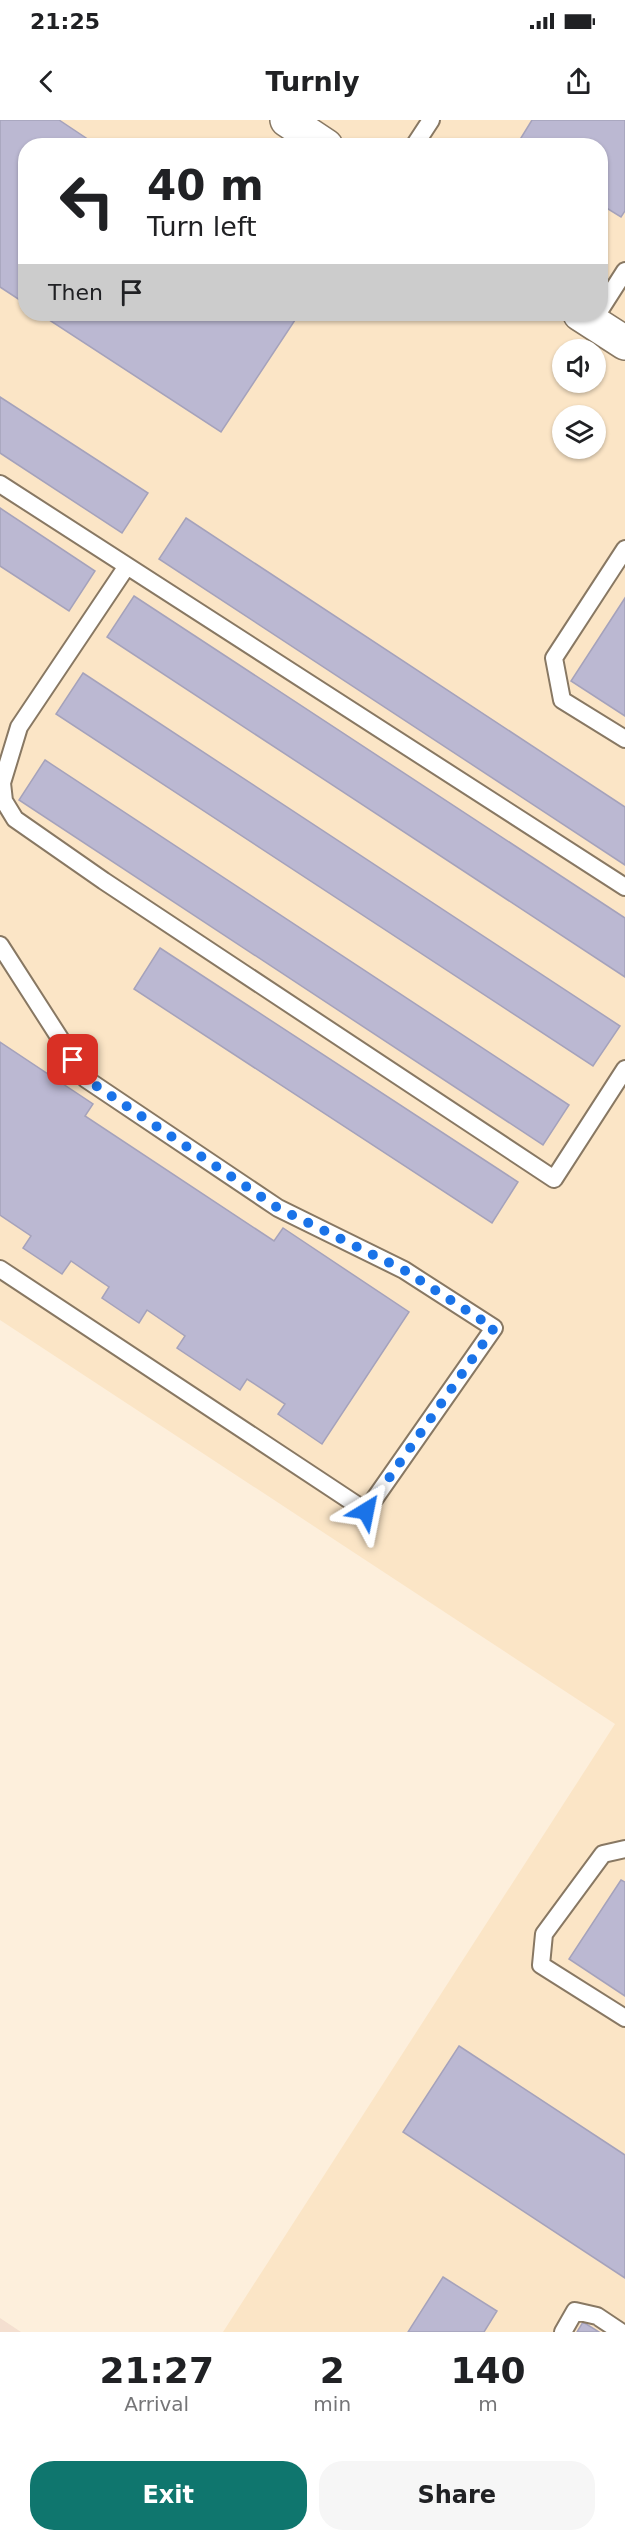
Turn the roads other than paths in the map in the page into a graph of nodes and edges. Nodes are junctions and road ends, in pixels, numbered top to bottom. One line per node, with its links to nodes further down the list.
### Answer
1 (287, 120): 3 (street)
2 (431, 120): 4 (lane)
3 (314, 138)
4 (419, 138)
5 (625, 271): 6 (lane)
6 (608, 294)
7 (600, 321): 8 (street)
8 (625, 343)
9 (0, 484): 11 (lane)
10 (625, 549): 12 (lane)
11 (127, 566): 13 (lane); 15 (lane)
12 (625, 739)
13 (625, 886)
14 (0, 945): 16 (lane)
15 (625, 1069)
16 (0, 1269)
17 (625, 1849): 18 (lane)
18 (625, 2018)
19 (563, 2332): 20 (lane)
20 (621, 2332)

